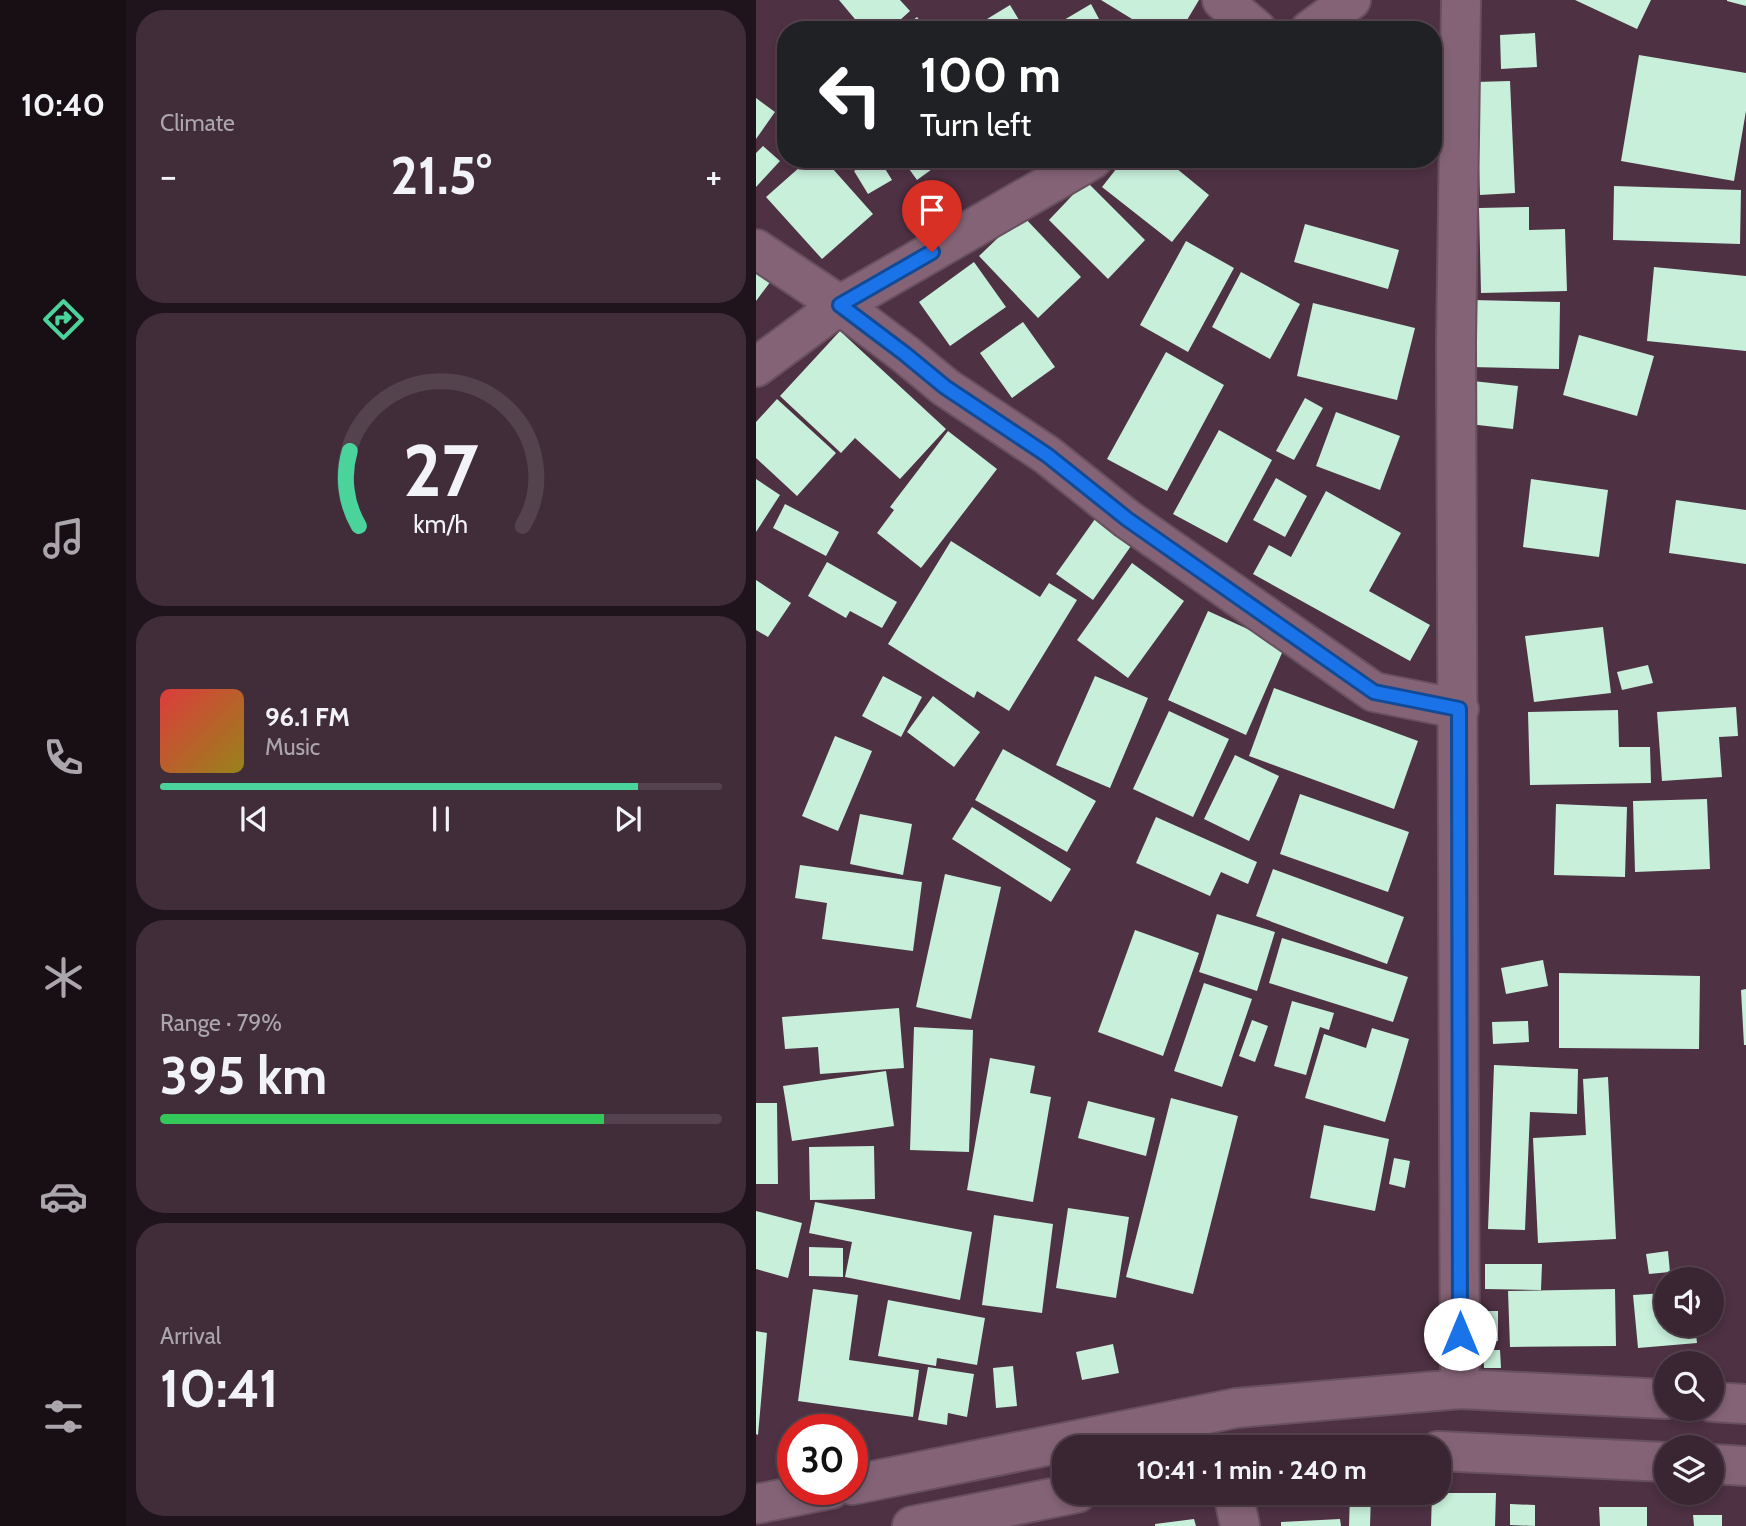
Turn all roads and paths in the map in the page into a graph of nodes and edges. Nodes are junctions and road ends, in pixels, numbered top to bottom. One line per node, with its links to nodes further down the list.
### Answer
1 (1222, 0): 4 (street)
2 (1351, 0): 5 (street)
3 (1461, 0): 10 (street)
4 (1247, 21)
5 (1322, 21)
6 (1077, 168): 8 (street)
7 (756, 248): 8 (street)
8 (840, 305): 9 (street); 10 (street)
9 (756, 367)
10 (1459, 709): 11 (street)
11 (1460, 1389): 12 (street); 19 (street)
12 (1654, 1398)
13 (1724, 1403): 14 (street)
14 (1746, 1404)
15 (1451, 1452): 16 (street)
16 (1654, 1461)
17 (1724, 1465): 18 (street)
18 (1746, 1466)
19 (868, 1482)
20 (1052, 1498): 24 (street)
21 (777, 1500): 22 (street)
22 (756, 1504)
23 (1236, 1505): 25 (street)
24 (912, 1526)
25 (1240, 1526)

